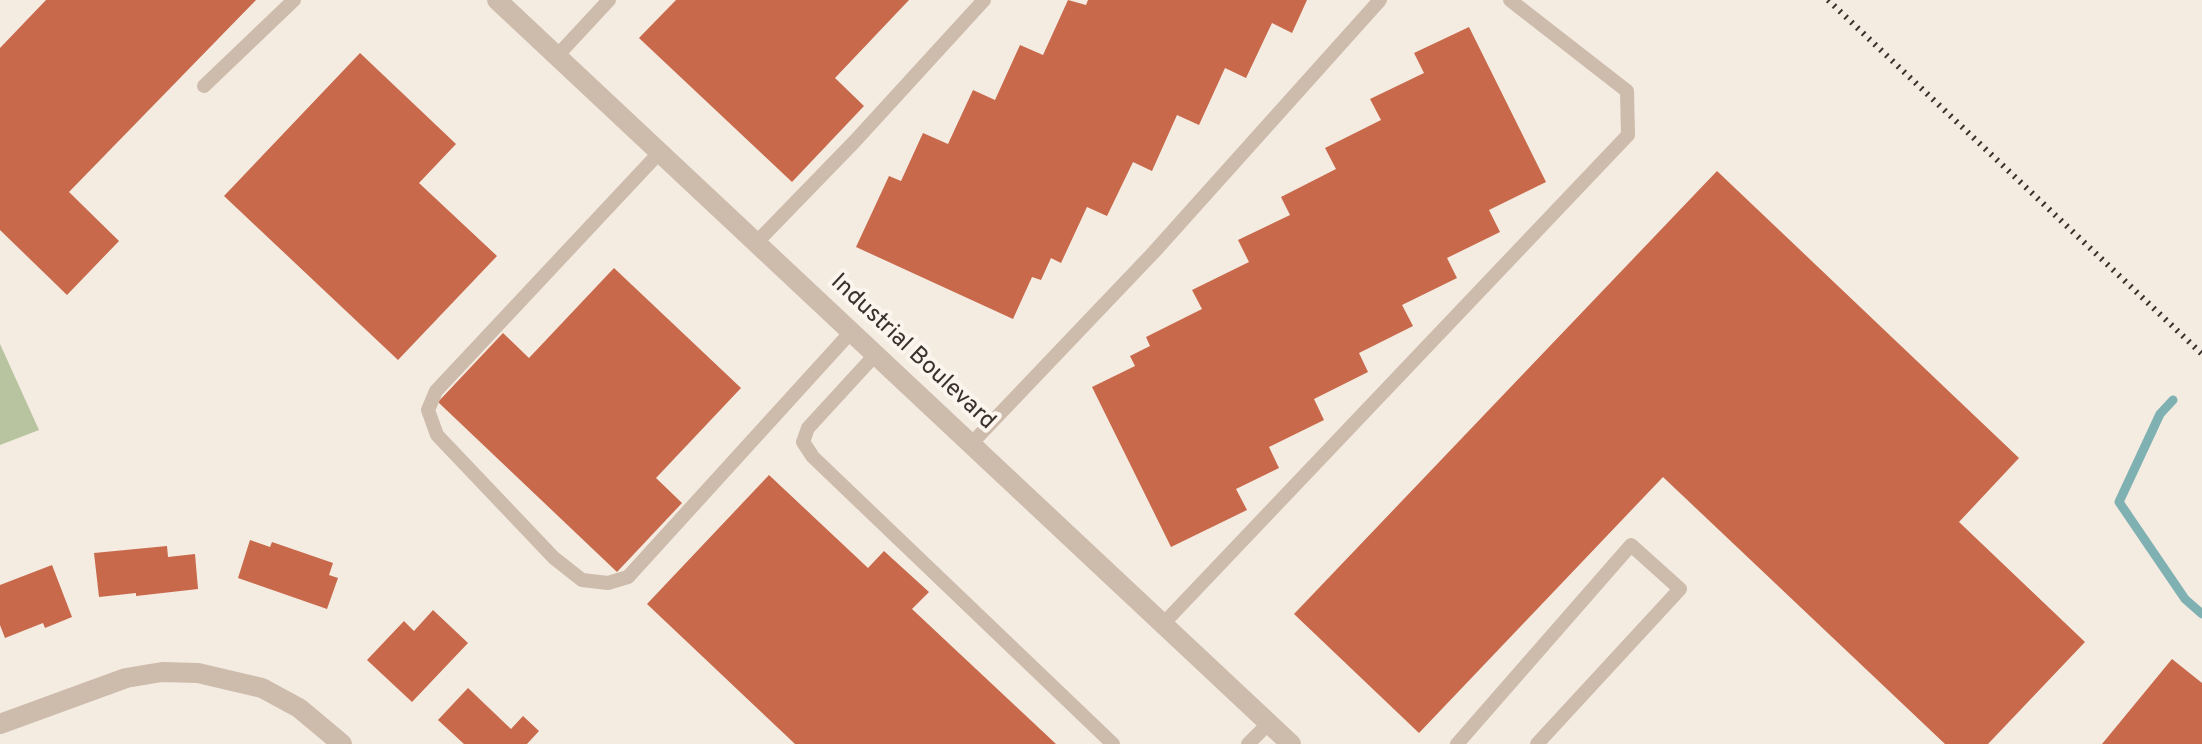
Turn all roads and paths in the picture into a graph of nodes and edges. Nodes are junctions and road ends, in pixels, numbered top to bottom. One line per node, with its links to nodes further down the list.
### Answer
1 (294, 0): 8 (lane)
2 (497, 0): 7 (street, Industrial Boulevard)
3 (609, 0): 7 (lane)
4 (984, 0): 10 (lane)
5 (1380, 0): 13 (lane)
6 (1510, 0): 14 (lane)
7 (557, 56): 9 (street, Industrial Boulevard)
8 (204, 86)
9 (659, 153): 10 (street, Industrial Boulevard); 11 (lane)
10 (756, 243): 11 (street, Industrial Boulevard)
11 (851, 332): 12 (street, Industrial Boulevard)
12 (875, 355): 13 (street, Industrial Boulevard); 18 (lane)
13 (971, 444): 14 (street, Industrial Boulevard)
14 (1163, 624): 15 (street, Industrial Boulevard)
15 (1269, 723): 19 (lane); 20 (street, Industrial Boulevard)
16 (0, 724): 17 (street)
17 (342, 744)
18 (1113, 744)
19 (1248, 744)
20 (1291, 744)
21 (1457, 744): 22 (lane)
22 (1537, 744)

